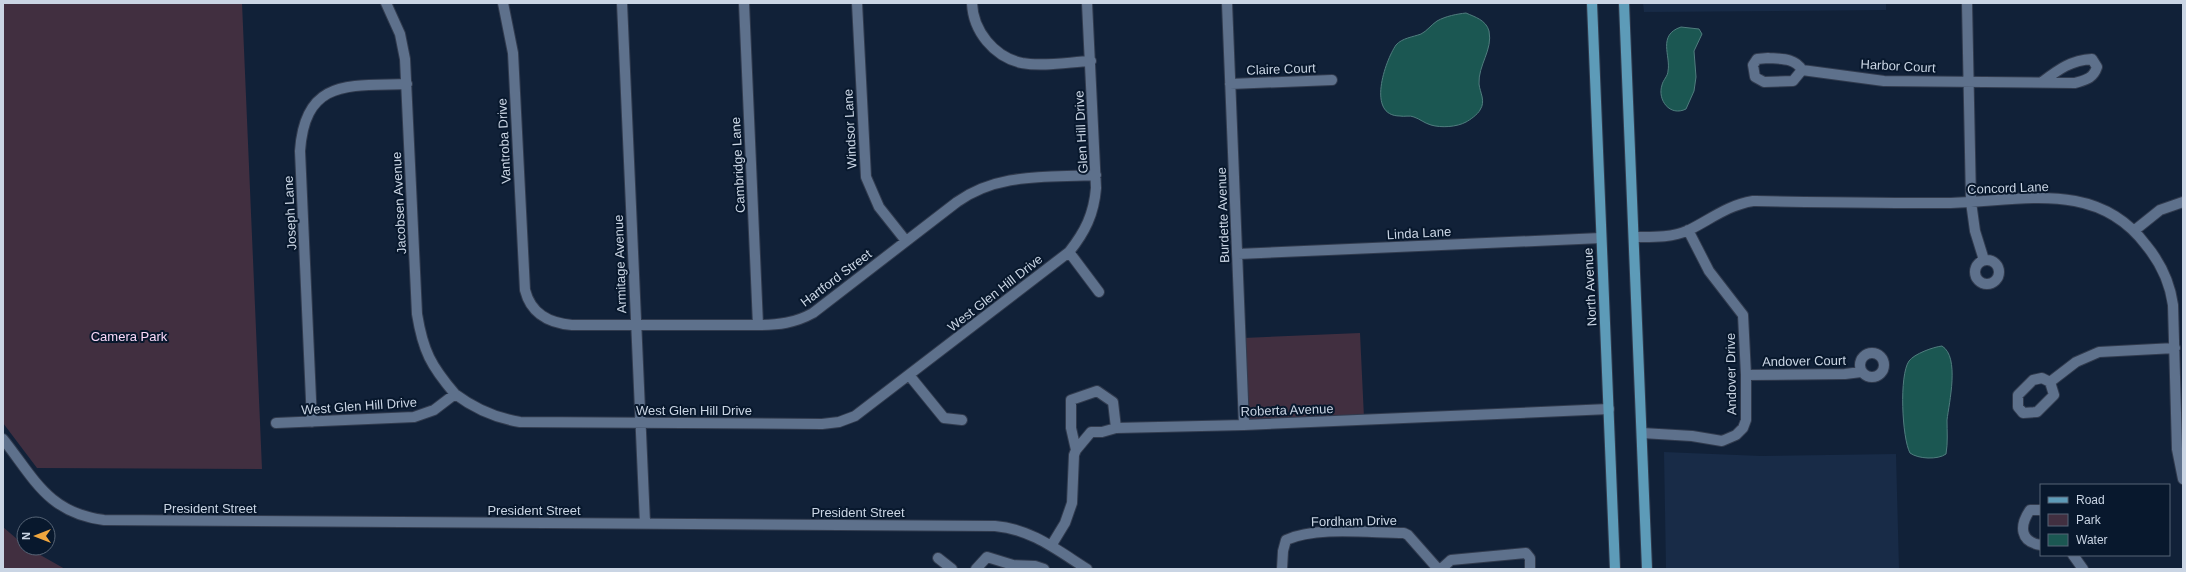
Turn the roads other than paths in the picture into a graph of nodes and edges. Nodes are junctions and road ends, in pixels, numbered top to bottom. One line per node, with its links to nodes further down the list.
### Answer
1 (386, 3): 16 (street, Jacobsen Avenue)
2 (503, 3): 30 (street, Vantroba Drive)
3 (622, 3): 32 (street, Armitage Avenue)
4 (744, 3): 33 (street, Cambridge Lane)
5 (858, 3): 26 (street, Windsor Lane)
6 (972, 3): 12 (street)
7 (1087, 3): 12 (street, Glen Hill Drive)
8 (1227, 3): 17 (street, Burdette Avenue)
9 (1592, 3): 25 (main road, North Avenue)
10 (1624, 3): 24 (main road)
11 (1967, 3): 18 (street)
12 (1091, 62): 19 (street, Glen Hill Drive)
13 (1802, 70): 18 (street, Harbor Court)
14 (1332, 80): 17 (street, Claire Court)
15 (2042, 82): 15 (street, Harbor Court); 18 (street, Harbor Court)
16 (407, 84): 39 (street, Jacobsen Avenue); 42 (street, Joseph Lane)
17 (1230, 84): 28 (street, Burdette Avenue)
18 (1969, 85): 20 (street)
19 (1096, 175): 26 (street, Hartford Street); 27 (street, Glen Hill Drive)
20 (1971, 202): 22 (street, Concord Lane); 23 (street, Concord Lane); 29 (street)
21 (2183, 202): 23 (street)
22 (1688, 230): 24 (street, Concord Lane); 37 (street, Andover Drive)
23 (2135, 230): 34 (street, Concord Lane)
24 (1634, 237): 47 (main road)
25 (1601, 238): 28 (street, Linda Lane); 40 (main road, North Avenue)
26 (906, 241): 33 (street, Hartford Street)
27 (1069, 252): 31 (street); 36 (street, West Glen Hill Drive)
28 (1238, 254): 45 (street, Burdette Avenue)
29 (1984, 260)
30 (523, 278): 32 (street, Hartford Street)
31 (1099, 292)
32 (636, 325): 33 (street, Hartford Street); 43 (street, Armitage Avenue)
33 (758, 325)
34 (2175, 348): 38 (street); 50 (street, Concord Lane)
35 (1861, 372): 37 (street, Andover Court)
36 (910, 375): 41 (street); 43 (street, West Glen Hill Drive)
37 (1746, 375): 47 (street, Andover Drive)
38 (2050, 382)
39 (455, 394): 42 (street, West Glen Hill Drive); 43 (street, West Glen Hill Drive)
40 (1609, 409): 45 (street, Roberta Avenue); 66 (main road, North Avenue)
41 (962, 420)
42 (312, 422): 44 (street, West Glen Hill Drive)
43 (640, 422): 53 (street, Armitage Avenue)
44 (276, 423)
45 (1244, 425): 46 (street, Roberta Avenue)
46 (1116, 428): 49 (street, Roberta Avenue); 49 (street)
47 (1642, 433): 67 (main road)
48 (3, 439): 53 (street, President Street)
49 (1076, 450): 55 (street, Roberta Avenue)
50 (2182, 467): 51 (street, Concord Lane)
51 (2183, 479)
52 (2040, 510): 54 (street)
53 (645, 523): 55 (street, President Street)
54 (2040, 545)
55 (1051, 546): 61 (street, President Street)
56 (2074, 556): 68 (street)
57 (938, 558): 58 (street)
58 (952, 569)
59 (976, 569): 60 (street)
60 (1044, 569)
61 (1087, 569)
62 (1282, 569): 63 (street, Fordham Drive)
63 (1438, 569)
64 (1441, 569): 65 (street)
65 (1530, 569)
66 (1615, 569)
67 (1647, 569)
68 (2083, 569)

